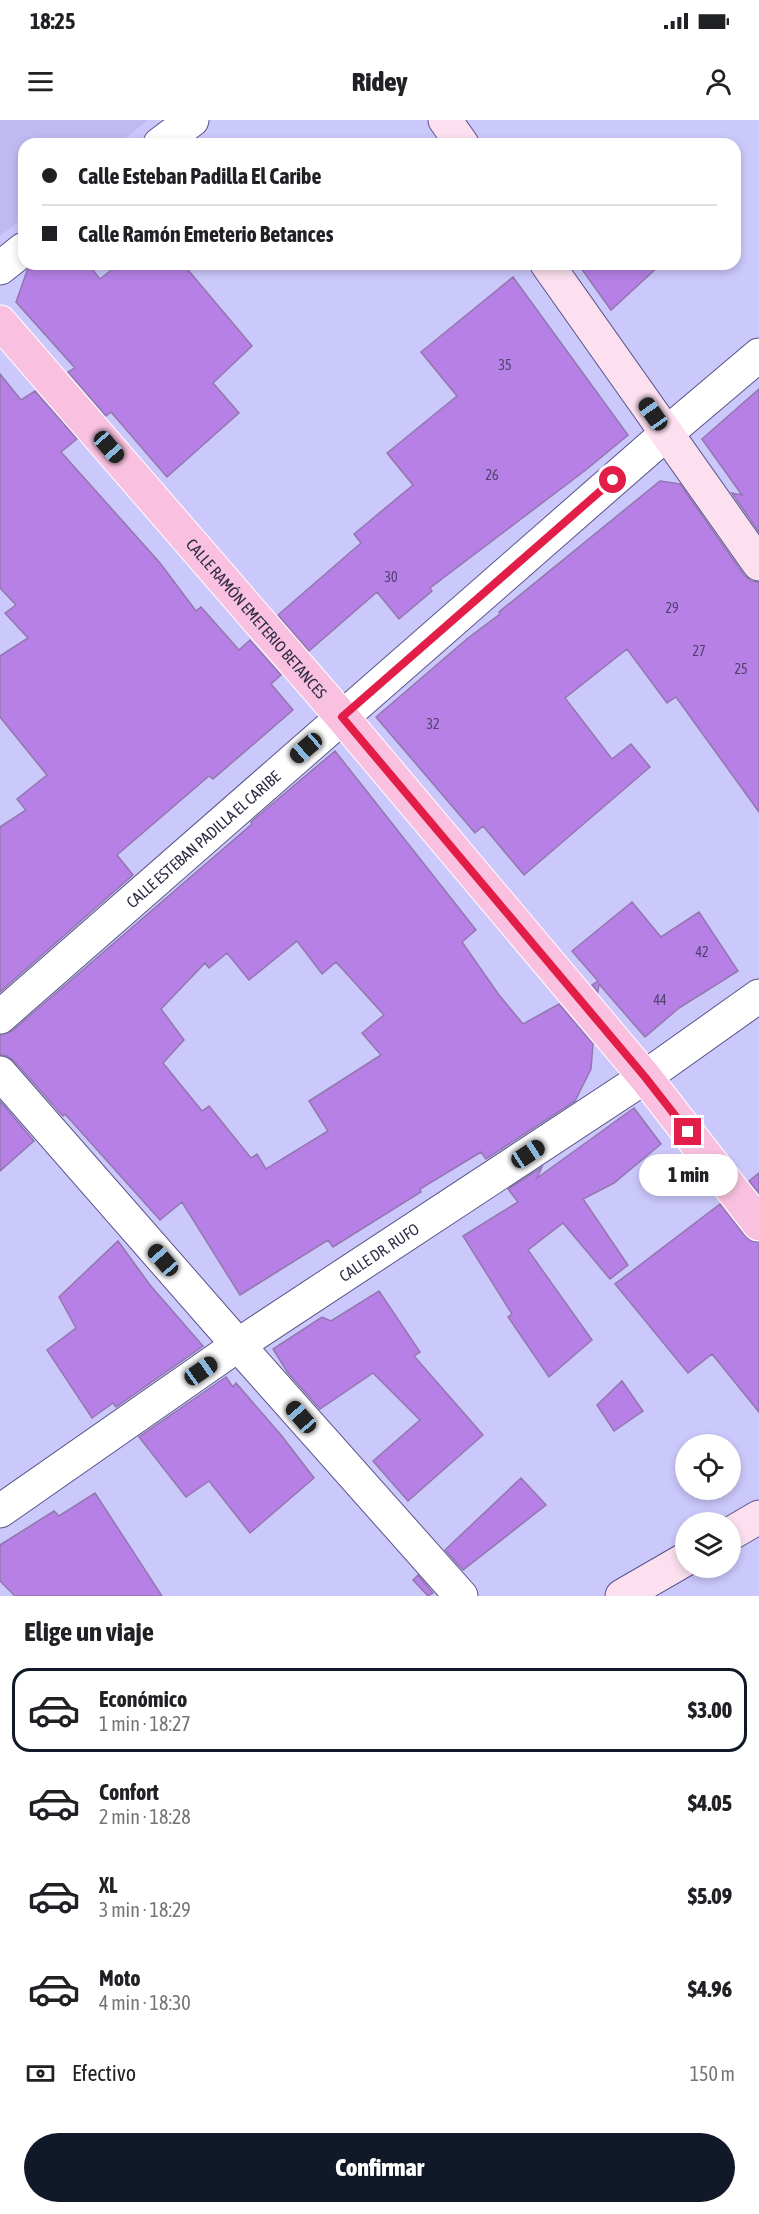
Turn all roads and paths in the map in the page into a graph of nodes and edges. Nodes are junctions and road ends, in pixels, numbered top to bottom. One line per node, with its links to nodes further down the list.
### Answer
1 (192, 120): 3 (street)
2 (445, 120): 4 (street)
3 (168, 138)
4 (458, 138)
5 (18, 254): 6 (street)
6 (0, 268)
7 (551, 270): 10 (street)
8 (0, 322): 12 (main road, CALLE RAMÓN EMETERIO BETANCES)
9 (759, 355): 10 (street, CALLE ESTEBAN PADILLA EL CARIBE)
10 (667, 433): 11 (street); 12 (street, CALLE ESTEBAN PADILLA EL CARIBE)
11 (759, 564)
12 (342, 717): 14 (street, CALLE ESTEBAN PADILLA EL CARIBE); 16 (main road, CALLE RAMÓN EMETERIO BETANCES)
13 (759, 996): 16 (street, CALLE DR. RUFO)
14 (0, 1017)
15 (0, 1073): 18 (street)
16 (645, 1077): 17 (main road, CALLE RAMÓN EMETERIO BETANCES); 18 (street, CALLE DR. RUFO)
17 (759, 1224)
18 (238, 1345): 19 (street, CALLE DR. RUFO); 23 (street)
19 (0, 1511)
20 (759, 1517): 21 (street)
21 (741, 1528)
22 (675, 1565): 24 (street)
23 (461, 1596)
24 (622, 1596)

